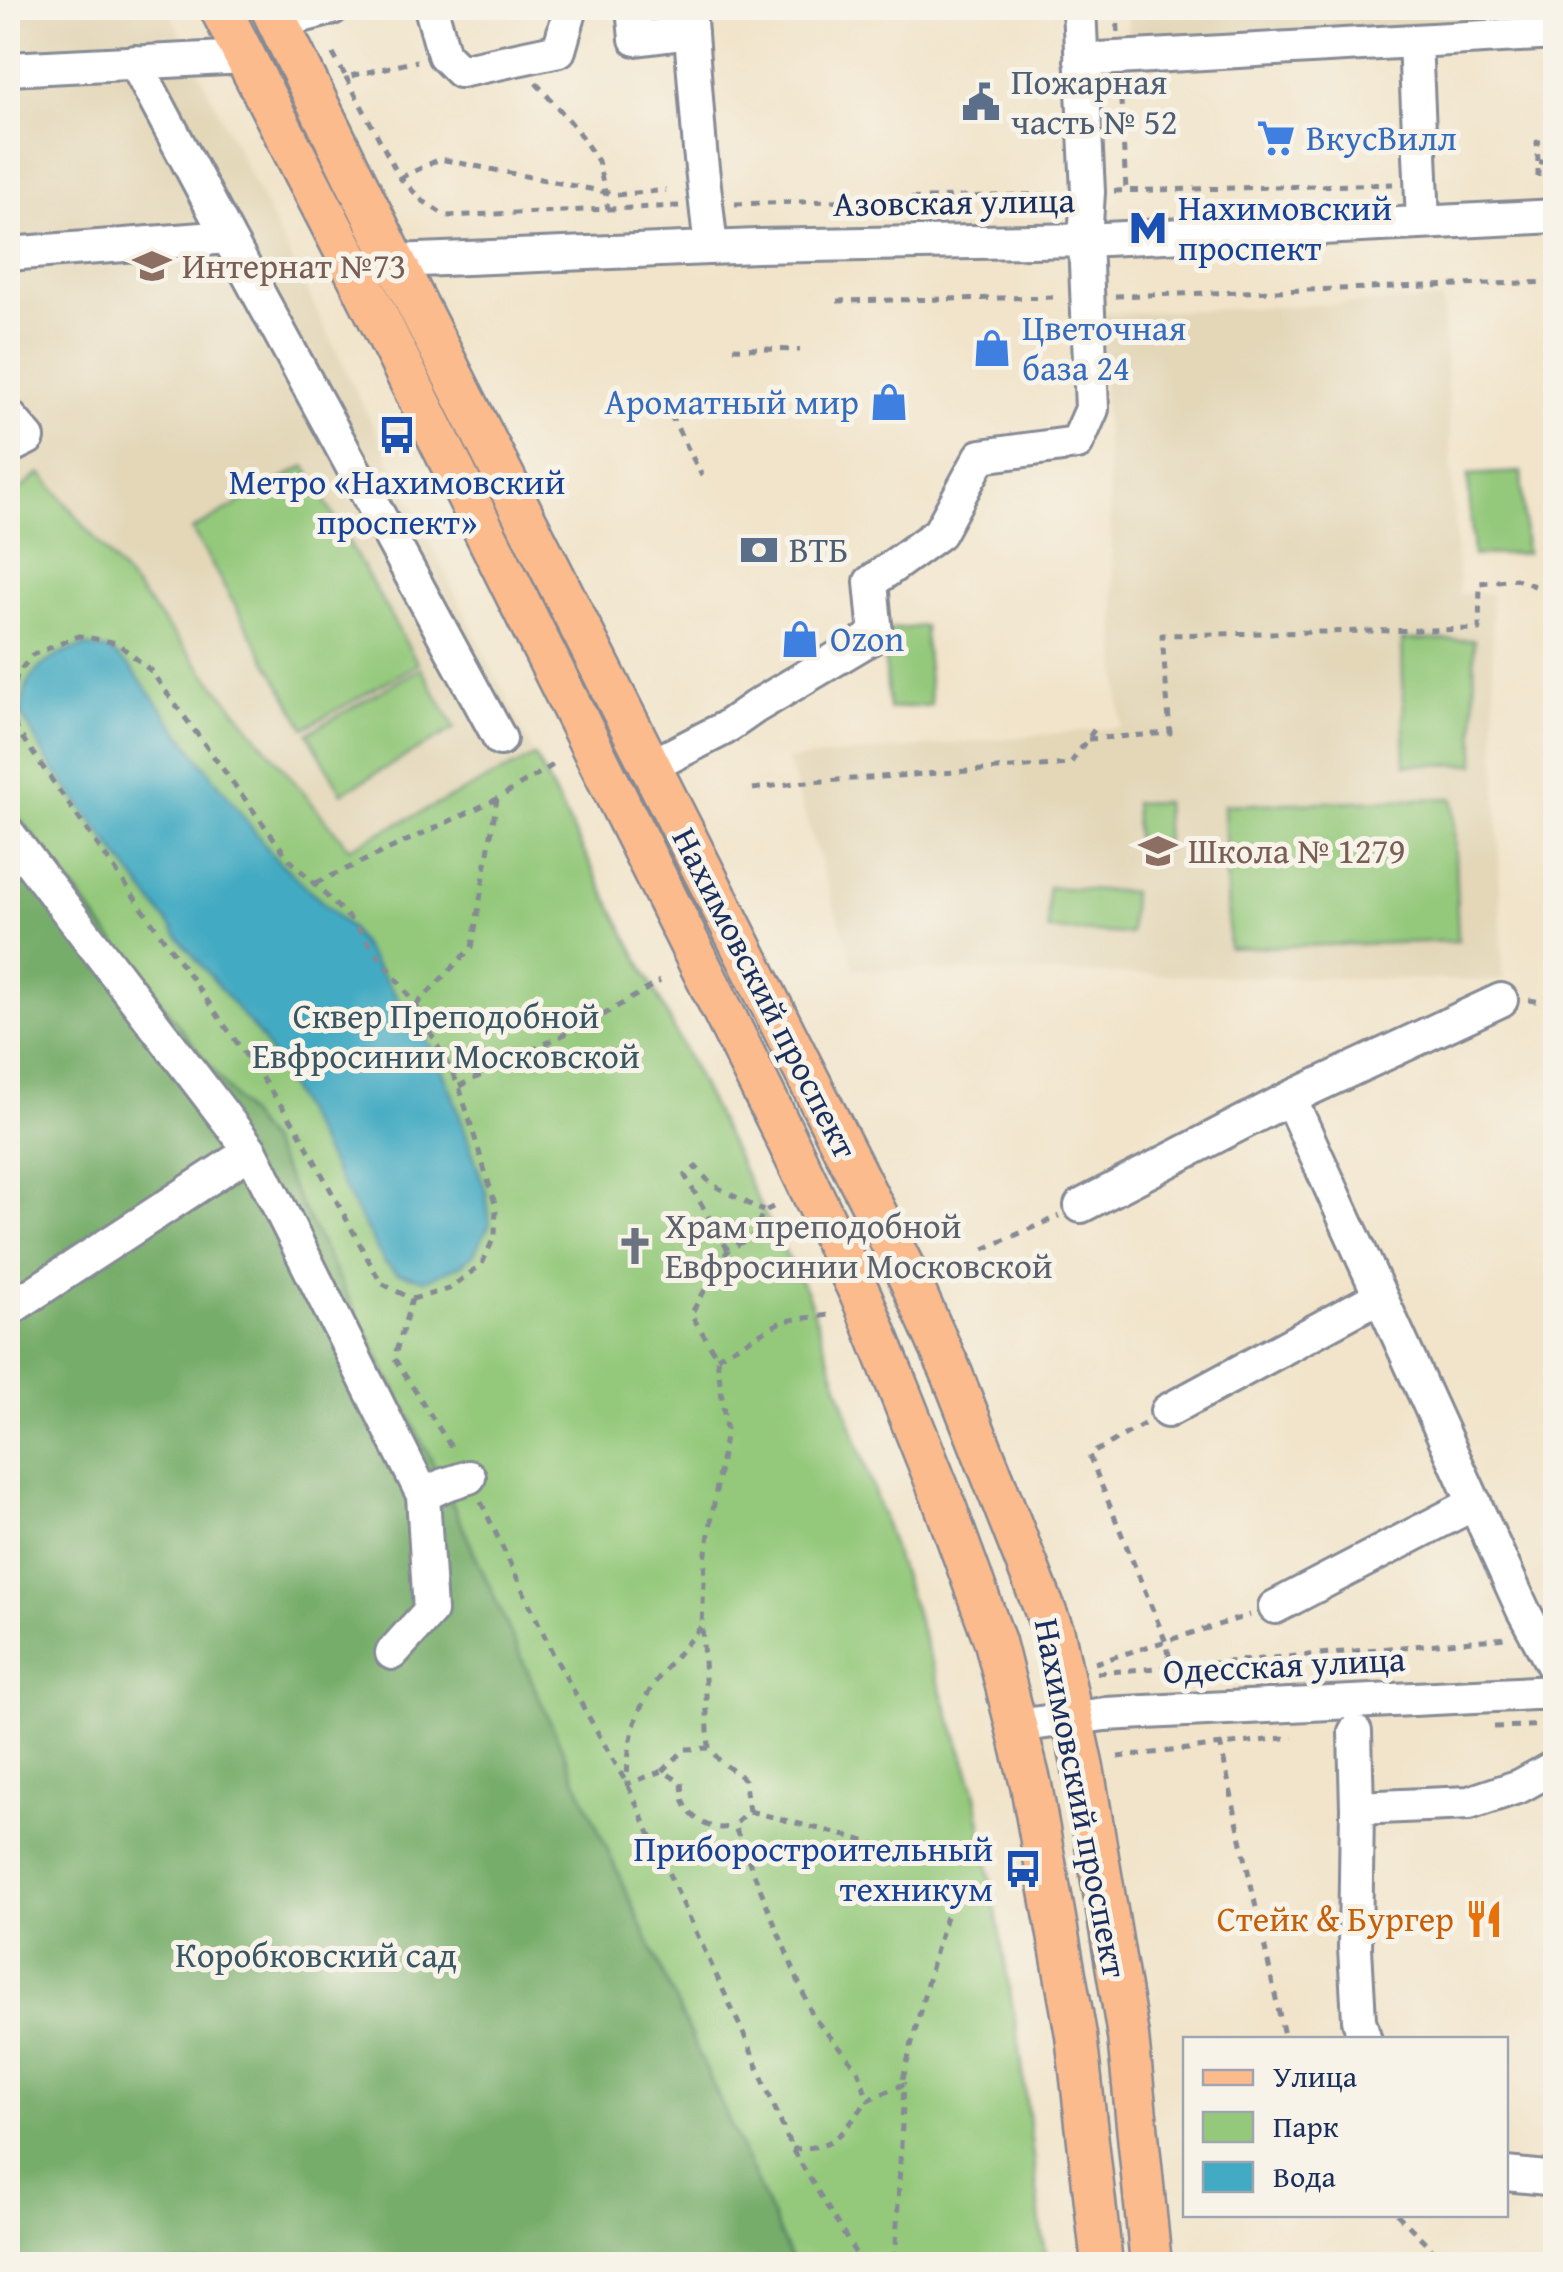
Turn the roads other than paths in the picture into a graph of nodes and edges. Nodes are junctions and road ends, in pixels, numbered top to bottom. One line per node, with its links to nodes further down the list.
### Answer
1 (220, 8): 10 (main road, Нахимовский проспект)
2 (432, 8): 3 (street)
3 (571, 8)
4 (633, 8): 7 (street)
5 (1080, 8): 11 (street)
6 (298, 13): 20 (main road, Нахимовский проспект)
7 (690, 20): 18 (street)
8 (1556, 33): 9 (street)
9 (1415, 41): 11 (street); 15 (street)
10 (246, 57): 12 (street); 21 (main road, Нахимовский проспект)
11 (1081, 60): 17 (street)
12 (135, 62): 13 (street); 16 (street)
13 (8, 69)
14 (1556, 216): 15 (street, Азовская улица)
15 (1424, 222): 17 (street, Азовская улица)
16 (228, 237): 19 (street); 24 (street)
17 (1085, 240): 18 (street, Азовская улица); 25 (street)
18 (711, 248): 20 (street, Азовская улица)
19 (8, 254)
20 (395, 260): 21 (street, Азовская улица); 25 (main road, Нахимовский проспект)
21 (356, 272): 42 (main road, Нахимовский проспект)
22 (8, 415): 23 (street)
23 (8, 448)
24 (500, 739)
25 (652, 766): 41 (main road, Нахимовский проспект)
26 (8, 833): 29 (street)
27 (1501, 1000): 28 (street)
28 (1290, 1098): 30 (street); 31 (street)
29 (250, 1151): 32 (street); 35 (street)
30 (1082, 1206)
31 (1380, 1296): 33 (street); 36 (street)
32 (8, 1310)
33 (1166, 1411)
34 (462, 1465): 35 (street)
35 (423, 1495): 38 (street)
36 (1475, 1504): 37 (street); 39 (street)
37 (1275, 1607)
38 (392, 1653)
39 (1556, 1671)
40 (1556, 1692): 41 (street, Одесская улица)
41 (1071, 1717): 42 (street, Одесская улица); 50 (main road, Нахимовский проспект)
42 (1017, 1726): 49 (main road, Нахимовский проспект)
43 (1355, 1732): 45 (street)
44 (1556, 1766): 45 (street)
45 (1358, 1808): 46 (street)
46 (1364, 2037)
47 (1508, 2174): 48 (street)
48 (1556, 2179)
49 (1102, 2264)
50 (1150, 2264)

